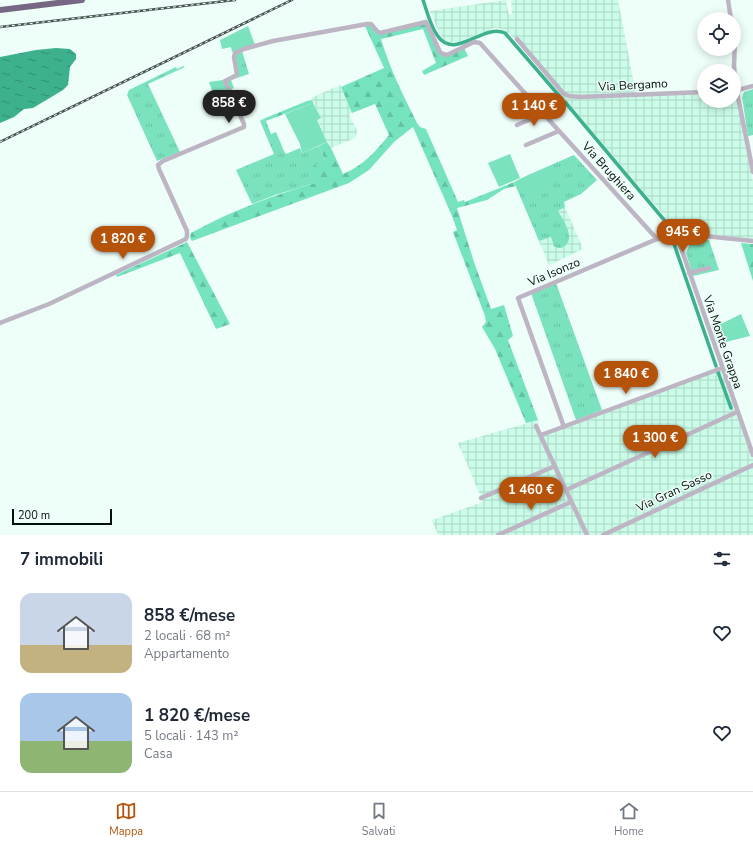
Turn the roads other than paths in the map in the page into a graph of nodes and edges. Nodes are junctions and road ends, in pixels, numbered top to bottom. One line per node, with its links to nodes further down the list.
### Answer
1 (82, 0): 3 (highway)
2 (728, 0): 4 (street)
3 (0, 10)
4 (730, 12)
5 (517, 39): 8 (street, Via Bergamo)
6 (753, 86): 7 (street)
7 (741, 89)
8 (697, 92)
9 (739, 108): 14 (street)
10 (543, 114): 11 (street); 12 (street, Via Brughiera); 23 (street, Via Brughiera)
11 (517, 125)
12 (559, 131): 13 (street); 17 (street, Via Brughiera)
13 (526, 145)
14 (753, 172)
15 (702, 236): 16 (street); 18 (street); 19 (street)
16 (680, 238): 17 (street); 19 (street); 19 (street); 20 (street, Via Monte Grappa)
17 (657, 239): 27 (street, Via Isonzo)
18 (753, 241)
19 (687, 242): 20 (street, Via Monte Grappa)
20 (683, 257): 22 (street, Via Monte Grappa)
21 (709, 268): 22 (street)
22 (689, 273): 24 (street, Via Monte Grappa)
23 (0, 322)
24 (719, 369): 25 (street, Via Monte Grappa); 27 (street)
25 (738, 412): 29 (street, Via Monte Grappa); 32 (street)
26 (536, 426): 28 (street)
27 (564, 427): 28 (street)
28 (541, 435): 31 (street)
29 (753, 455)
30 (753, 465): 37 (street, Via Gran Sasso)
31 (555, 466): 32 (street); 33 (street)
32 (566, 490): 34 (street)
33 (481, 498)
34 (571, 502): 35 (street); 36 (street)
35 (498, 535)
36 (587, 535)
37 (603, 535)

